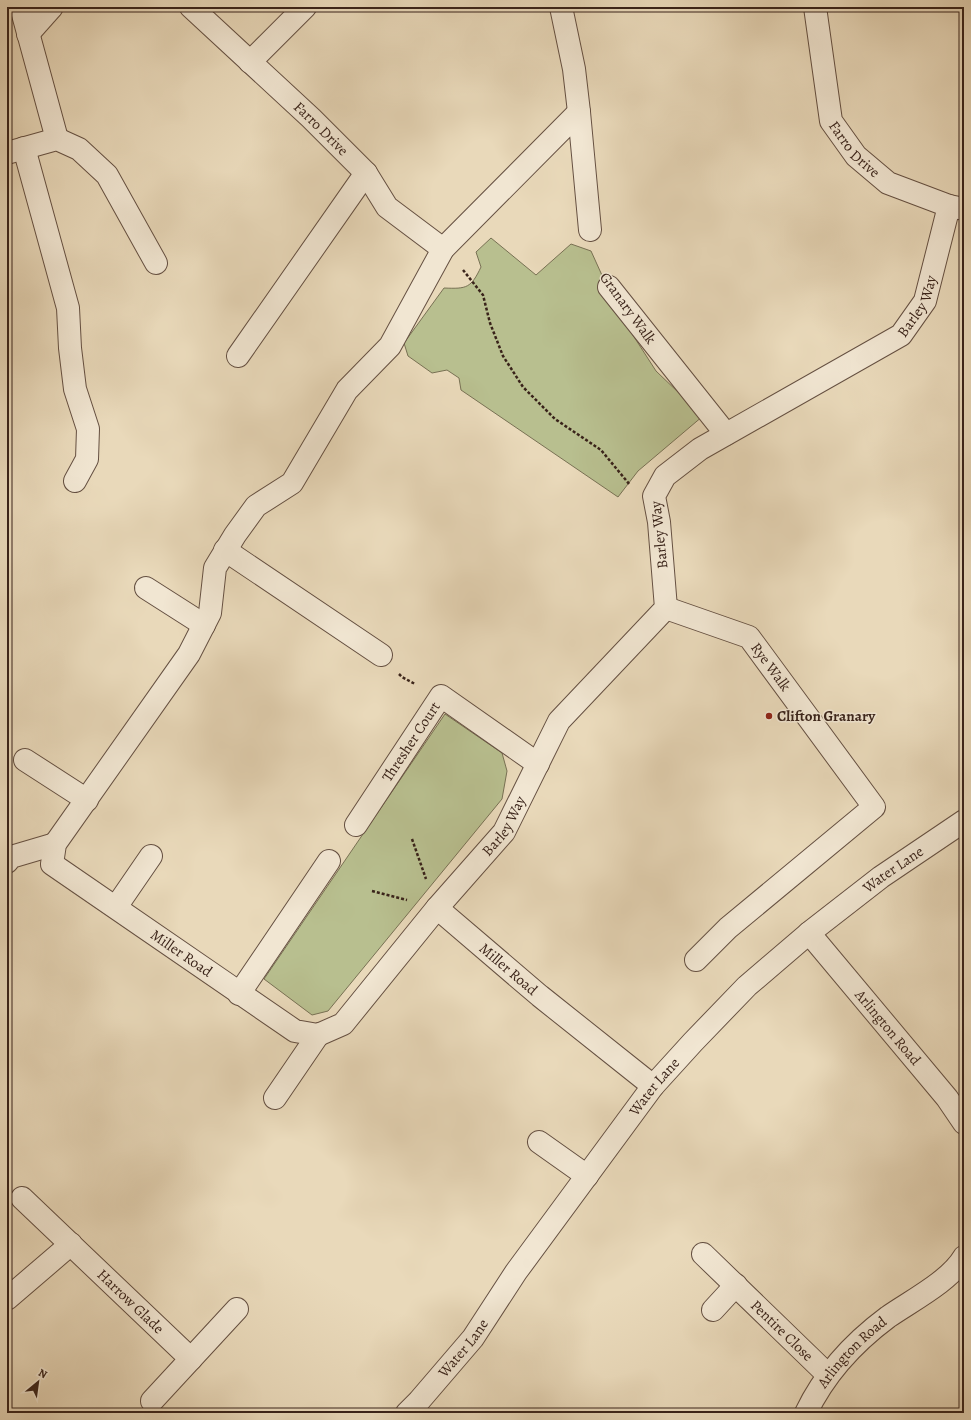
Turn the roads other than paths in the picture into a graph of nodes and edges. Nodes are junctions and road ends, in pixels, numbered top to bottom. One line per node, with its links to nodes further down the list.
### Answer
1 (21, 7): 7 (street)
2 (52, 7): 7 (street)
3 (191, 7): 8 (street, Farro Drive)
4 (305, 7): 8 (street)
5 (561, 7): 9 (street)
6 (815, 7): 13 (street, Farro Drive)
7 (28, 34): 10 (street)
8 (250, 62): 12 (street, Farro Drive)
9 (579, 112): 14 (street); 15 (street)
10 (57, 139): 11 (street); 16 (street)
11 (15, 150): 20 (street)
12 (366, 173): 15 (street, Farro Drive); 18 (street)
13 (956, 207): 19 (street, Barley Way)
14 (590, 230)
15 (443, 249): 21 (street, Miller Road)
16 (156, 263)
17 (609, 287): 19 (street, Granary Walk)
18 (238, 356)
19 (726, 434): 23 (street, Barley Way)
20 (75, 481)
21 (225, 550): 24 (street, Miller Road); 25 (street)
22 (146, 588): 24 (street)
23 (666, 608): 27 (street, Barley Way); 38 (street, Rye Walk)
24 (204, 625): 28 (street, Miller Road)
25 (381, 655)
26 (25, 760): 28 (street)
27 (538, 764): 30 (street, Thresher Court); 36 (street, Barley Way)
28 (86, 800): 31 (street, Miller Road)
29 (964, 821): 37 (street, Water Lane)
30 (356, 825)
31 (55, 844): 34 (street); 35 (street, Miller Road)
32 (151, 856): 35 (street)
33 (329, 861): 39 (street)
34 (7, 862)
35 (116, 907): 39 (street, Miller Road)
36 (437, 908): 40 (street); 41 (street, Miller Road)
37 (809, 933): 41 (street, Water Lane); 43 (street, Arlington Road)
38 (696, 960)
39 (240, 994): 40 (street, Miller Road)
40 (318, 1035): 42 (street)
41 (653, 1086): 45 (street, Water Lane)
42 (275, 1098)
43 (964, 1123)
44 (539, 1142): 45 (street)
45 (587, 1176): 57 (street, Water Lane)
46 (22, 1198): 47 (street, Harrow Glade)
47 (71, 1244): 51 (street); 54 (street, Harrow Glade)
48 (703, 1254): 50 (street, Pentire Close)
49 (964, 1257): 55 (street, Arlington Road)
50 (736, 1285): 53 (street); 55 (street, Pentire Close)
51 (7, 1299)
52 (237, 1309): 54 (street)
53 (713, 1310)
54 (191, 1359): 56 (street)
55 (828, 1375): 58 (street, Arlington Road)
56 (152, 1401)
57 (407, 1413)
58 (806, 1413)

